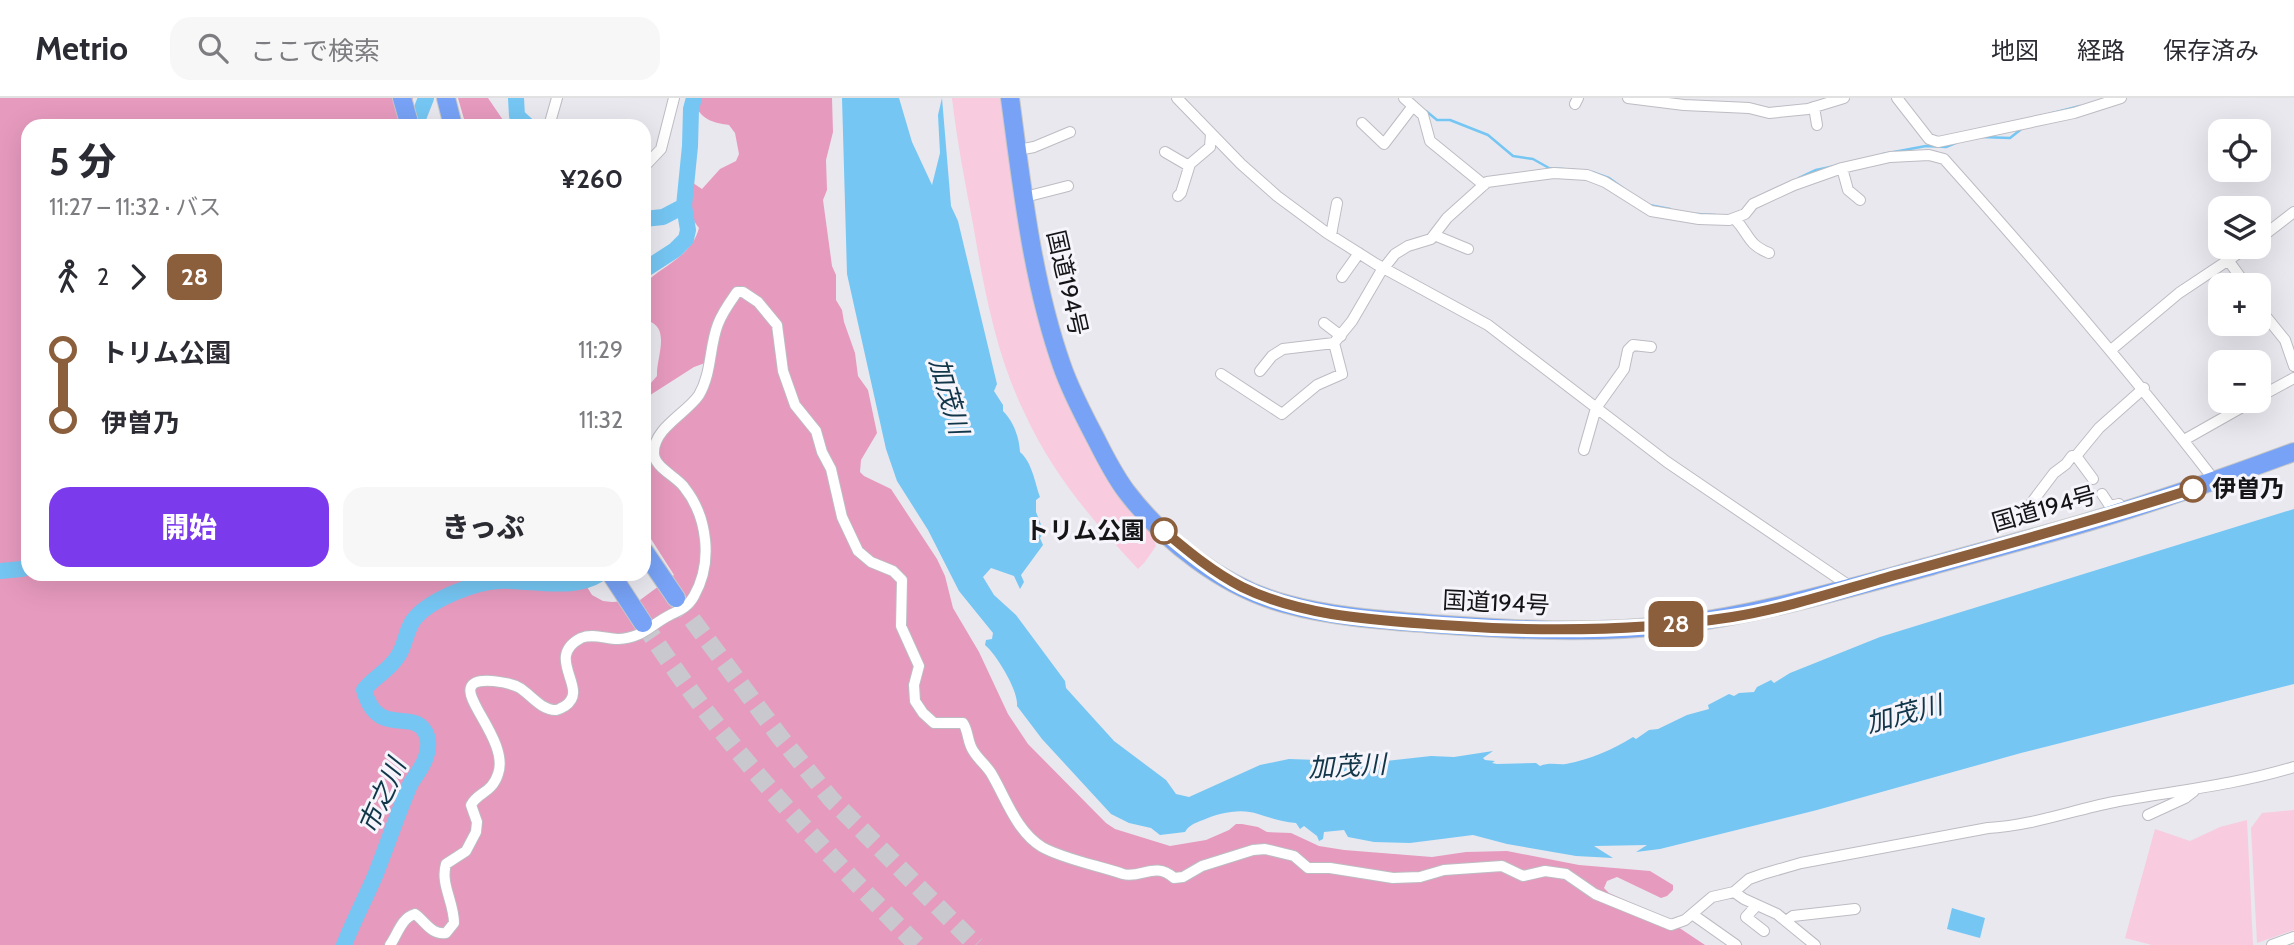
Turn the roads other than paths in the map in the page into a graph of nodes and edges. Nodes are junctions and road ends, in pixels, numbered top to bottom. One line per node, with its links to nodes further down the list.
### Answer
1 (402, 98): 20 (highway)
2 (446, 98): 21 (highway)
3 (557, 98): 22 (street)
4 (674, 98): 30 (street)
5 (1010, 98): 28 (highway, 国道194号)
6 (1177, 98): 26 (street)
7 (1404, 98): 17 (street)
8 (1628, 98): 13 (street)
9 (1757, 98): 19 (street)
10 (1844, 98): 18 (street)
11 (1897, 98): 27 (street)
12 (2121, 98): 27 (street)
13 (1642, 99): 14 (street)
14 (1667, 101): 15 (street)
15 (1684, 102): 16 (street)
16 (1720, 102): 19 (street)
17 (1413, 106): 23 (street); 33 (street)
18 (1814, 107): 19 (street); 24 (street)
19 (1753, 110)
20 (408, 119)
21 (451, 119)
22 (551, 119)
23 (1362, 122)
24 (1817, 125)
25 (1070, 132): 28 (street)
26 (1211, 134): 31 (street); 43 (street)
27 (1937, 149): 32 (street); 56 (street)
28 (1018, 150): 35 (highway, 国道194号)
29 (1165, 152): 31 (street)
30 (651, 160)
31 (1189, 166): 36 (street)
32 (1842, 168): 37 (street); 40 (street)
33 (1484, 184): 40 (street); 42 (street)
34 (1068, 186): 35 (street)
35 (1025, 197): 76 (highway, 国道194号)
36 (1178, 197)
37 (1860, 200)
38 (1337, 203): 43 (street)
39 (2294, 212): 41 (street)
40 (1735, 219): 46 (street)
41 (2271, 230)
42 (1434, 234): 44 (street); 48 (street)
43 (1331, 235): 45 (street)
44 (1468, 248)
45 (1359, 253): 48 (street); 50 (street)
46 (1769, 253)
47 (2228, 260): 49 (street); 56 (street)
48 (1384, 268): 53 (street); 63 (street)
49 (2237, 273)
50 (1342, 277)
51 (2271, 320): 54 (street)
52 (1324, 323): 53 (street)
53 (1338, 339): 58 (street); 59 (street)
54 (2290, 339): 57 (street)
55 (1651, 347): 63 (street)
56 (2111, 350): 61 (street)
57 (2294, 366)
58 (1260, 371)
59 (1221, 374)
60 (2294, 378): 62 (street)
61 (2144, 388): 65 (street); 68 (street)
62 (2271, 390)
63 (1596, 408): 66 (street); 76 (street)
64 (2232, 413): 65 (street)
65 (2184, 440): 70 (street)
66 (1584, 450)
67 (2294, 452): 70 (highway, 国道194号)
68 (2076, 456): 69 (street); 73 (street)
69 (2093, 479)
70 (2215, 481): 72 (highway, 国道194号)
71 (2102, 494): 72 (street)
72 (2142, 505): 76 (highway, 国道194号)
73 (2020, 512)
74 (651, 561): 77 (highway)
75 (615, 581): 78 (highway)
76 (1851, 587)
77 (673, 594)
78 (639, 618)
79 (2294, 767): 80 (street)
80 (2195, 790): 81 (street); 82 (street)
81 (2148, 816)
82 (1734, 892): 83 (street); 84 (street)
83 (1756, 905): 85 (street); 87 (street)
84 (1692, 914): 90 (street); 91 (street)
85 (1786, 921): 86 (street); 89 (street)
86 (1848, 922)
87 (1764, 931)
88 (2294, 937): 92 (street)
89 (1807, 943)
90 (390, 945)
91 (1736, 945)
92 (2272, 945)

